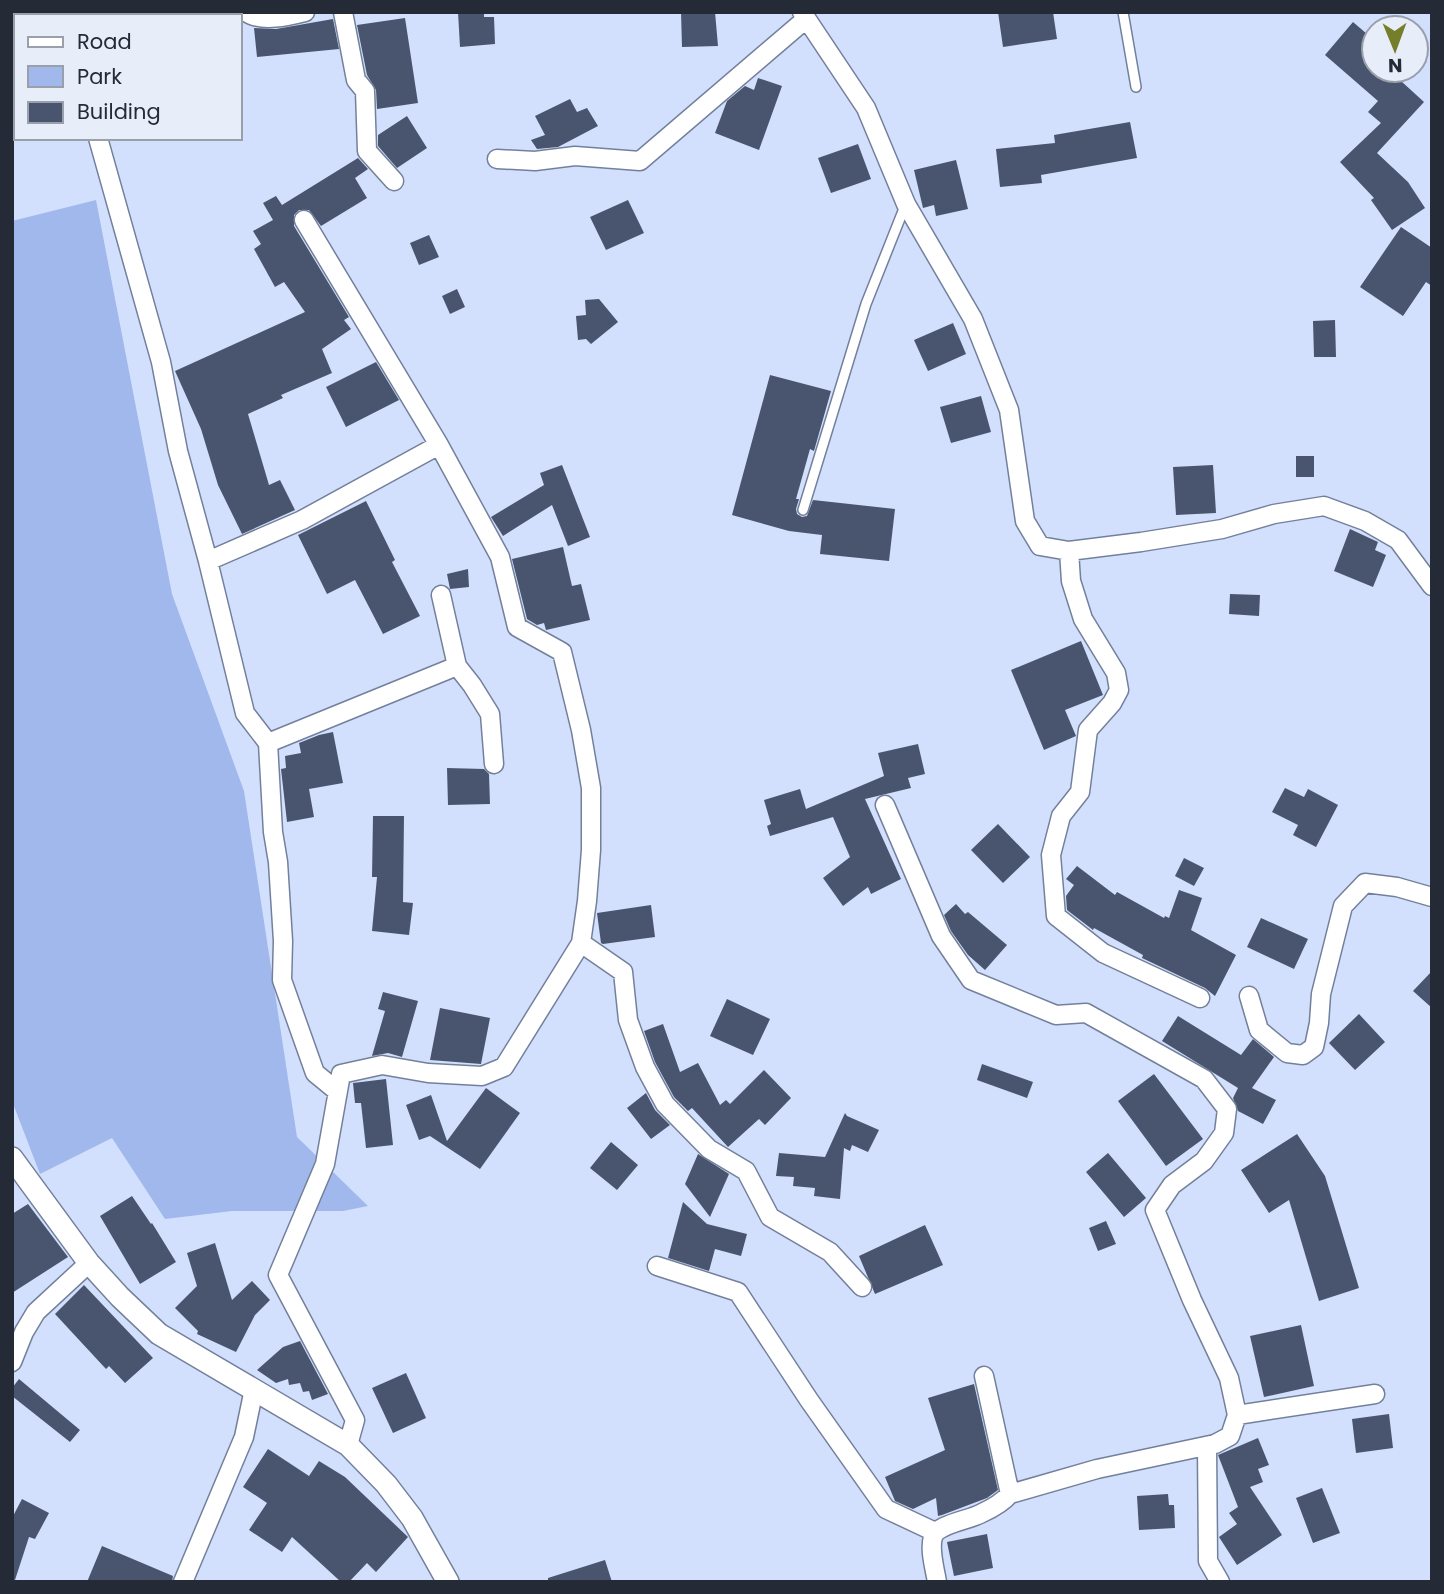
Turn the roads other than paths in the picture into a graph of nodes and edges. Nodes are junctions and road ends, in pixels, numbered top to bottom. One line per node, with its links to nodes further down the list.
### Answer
1 (246, 12): 2 (street)
2 (305, 12)
3 (343, 12): 9 (street)
4 (1123, 12): 6 (lane)
5 (804, 16): 8 (street); 10 (street)
6 (1136, 87)
7 (99, 140): 15 (street)
8 (497, 159)
9 (394, 181)
10 (906, 204): 13 (lane); 14 (street)
11 (304, 220): 12 (street)
12 (439, 445): 15 (street); 23 (street)
13 (803, 510)
14 (1069, 551): 16 (street); 25 (street)
15 (208, 561): 19 (street)
16 (1432, 586)
17 (440, 595): 18 (street)
18 (457, 666): 19 (street); 20 (street)
19 (268, 743): 26 (street)
20 (494, 764)
21 (885, 805): 35 (street)
22 (1432, 897): 24 (street)
23 (581, 943): 26 (street); 30 (street)
24 (1248, 996)
25 (1200, 998)
26 (337, 1091): 36 (street)
27 (12, 1158): 28 (street)
28 (89, 1263): 31 (street); 33 (street)
29 (657, 1266): 39 (street)
30 (862, 1287)
31 (12, 1362)
32 (984, 1376): 38 (street)
33 (254, 1389): 36 (street); 40 (street)
34 (1376, 1394): 35 (street)
35 (1237, 1415): 37 (street)
36 (348, 1445): 41 (street)
37 (1207, 1446): 38 (street); 43 (street)
38 (1010, 1494): 39 (street)
39 (935, 1532): 42 (street)
40 (183, 1582)
41 (448, 1582)
42 (937, 1582)
43 (1220, 1582)

